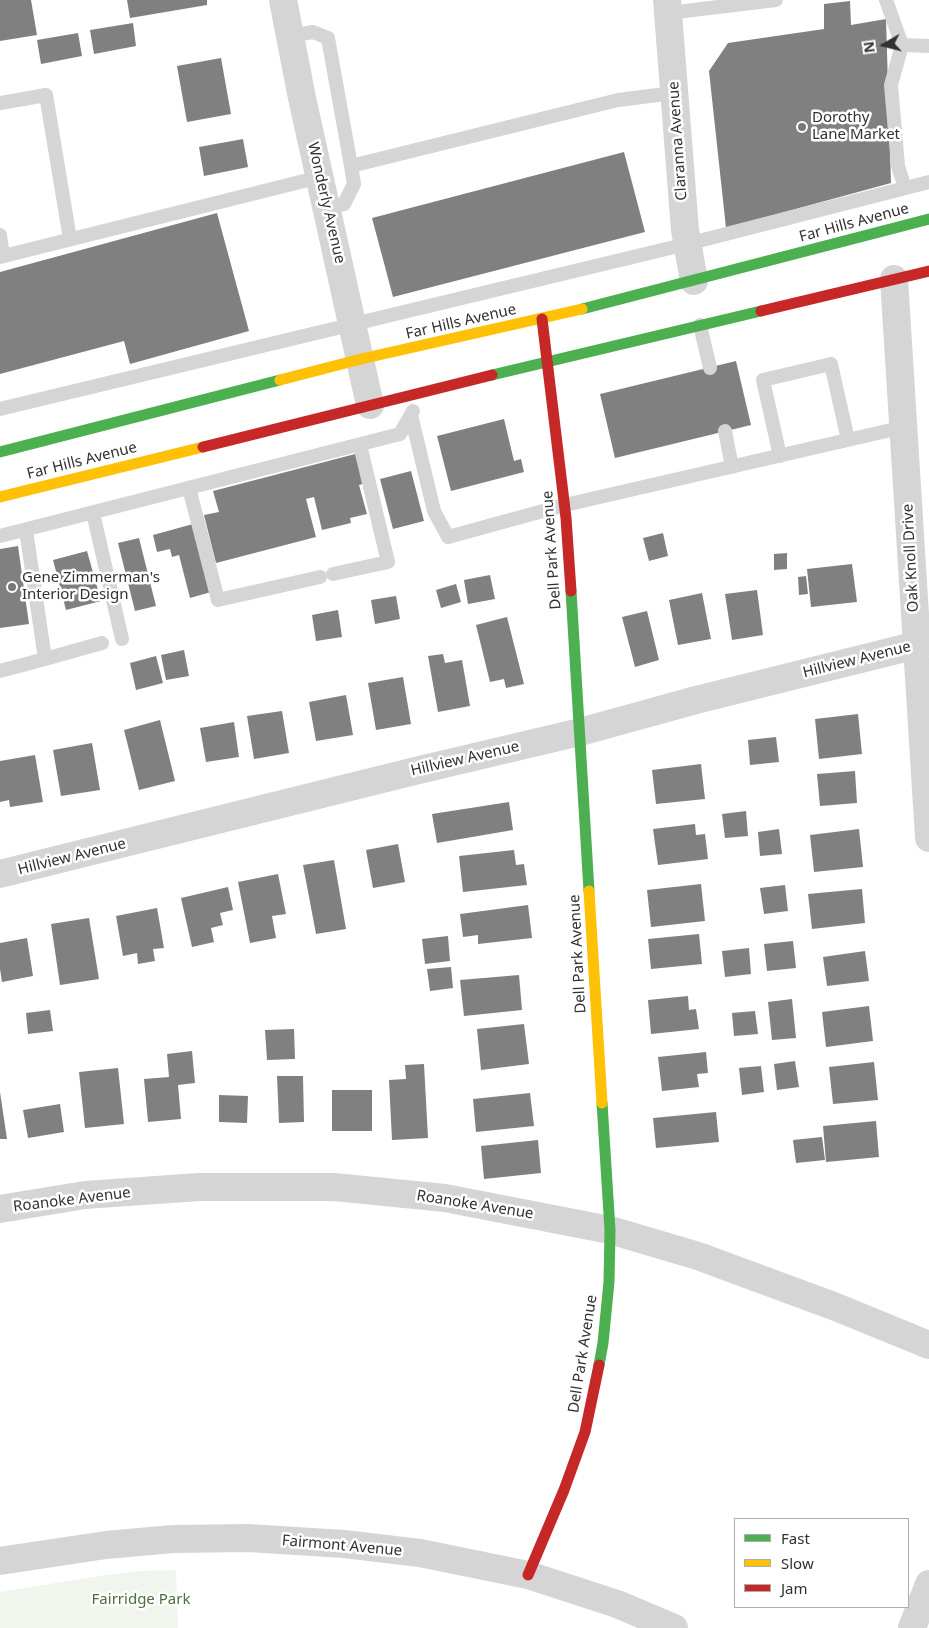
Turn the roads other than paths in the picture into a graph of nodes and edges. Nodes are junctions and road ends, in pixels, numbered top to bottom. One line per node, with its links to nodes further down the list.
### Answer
1 (283, 0): 5 (street, Wonderly Avenue)
2 (776, 0): 4 (lane)
3 (886, 0): 6 (lane)
4 (668, 6): 8 (street, Claranna Avenue)
5 (290, 36): 10 (lane); 11 (street, Wonderly Avenue)
6 (902, 45): 7 (lane); 13 (lane)
7 (929, 46)
8 (674, 93): 10 (lane); 18 (street, Claranna Avenue)
9 (0, 102): 17 (lane)
10 (350, 166): 14 (lane)
11 (320, 177): 14 (street, Wonderly Avenue); 17 (lane)
12 (929, 182): 13 (lane)
13 (905, 188): 18 (lane)
14 (327, 207): 24 (street, Wonderly Avenue)
15 (929, 219): 22 (main road, Far Hills Avenue)
16 (0, 235): 19 (lane)
17 (70, 239): 19 (lane)
18 (687, 244): 22 (street, Claranna Avenue); 24 (lane)
19 (2, 256)
20 (929, 271): 21 (main road, Far Hills Avenue)
21 (894, 279): 25 (main road, Far Hills Avenue); 33 (street, Oak Knoll Drive)
22 (694, 281): 23 (main road, Far Hills Avenue)
23 (542, 319): 26 (main road, Far Hills Avenue); 27 (main road, Dell Park Avenue)
24 (353, 324): 26 (street, Wonderly Avenue); 31 (lane)
25 (700, 325): 27 (main road, Far Hills Avenue); 28 (lane)
26 (361, 359): 30 (street, Wonderly Avenue); 37 (main road, Far Hills Avenue)
27 (548, 362): 29 (main road, Far Hills Avenue); 42 (main road, Dell Park Avenue)
28 (710, 368)
29 (423, 392): 30 (main road, Far Hills Avenue); 32 (lane)
30 (370, 405): 41 (main road, Far Hills Avenue)
31 (0, 409)
32 (411, 415): 36 (lane); 42 (lane)
33 (904, 427): 35 (lane); 48 (street, Oak Knoll Drive)
34 (725, 432): 39 (lane)
35 (848, 440): 38 (lane); 38 (lane)
36 (360, 445): 40 (lane); 40 (lane)
37 (0, 452)
38 (780, 456): 39 (lane)
39 (732, 466): 42 (lane)
40 (189, 488): 43 (lane)
41 (0, 497)
42 (565, 505): 51 (main road, Dell Park Avenue)
43 (93, 513): 44 (lane); 46 (lane)
44 (26, 530): 45 (lane); 49 (lane)
45 (0, 536)
46 (122, 639)
47 (102, 643): 49 (lane)
48 (923, 643): 51 (street, Hillview Avenue); 52 (street, Oak Knoll Drive)
49 (45, 659): 50 (lane)
50 (0, 671)
51 (580, 732): 53 (street, Hillview Avenue); 55 (main road, Dell Park Avenue)
52 (929, 838)
53 (0, 874)
54 (0, 1209): 55 (street, Roanoke Avenue)
55 (610, 1230): 56 (street, Roanoke Avenue); 58 (main road, Dell Park Avenue)
56 (929, 1345)
57 (0, 1561): 58 (street, Fairmont Avenue)
58 (528, 1576): 60 (street, Fairmont Avenue)
59 (929, 1584): 61 (street)
60 (674, 1628)
61 (912, 1628)

